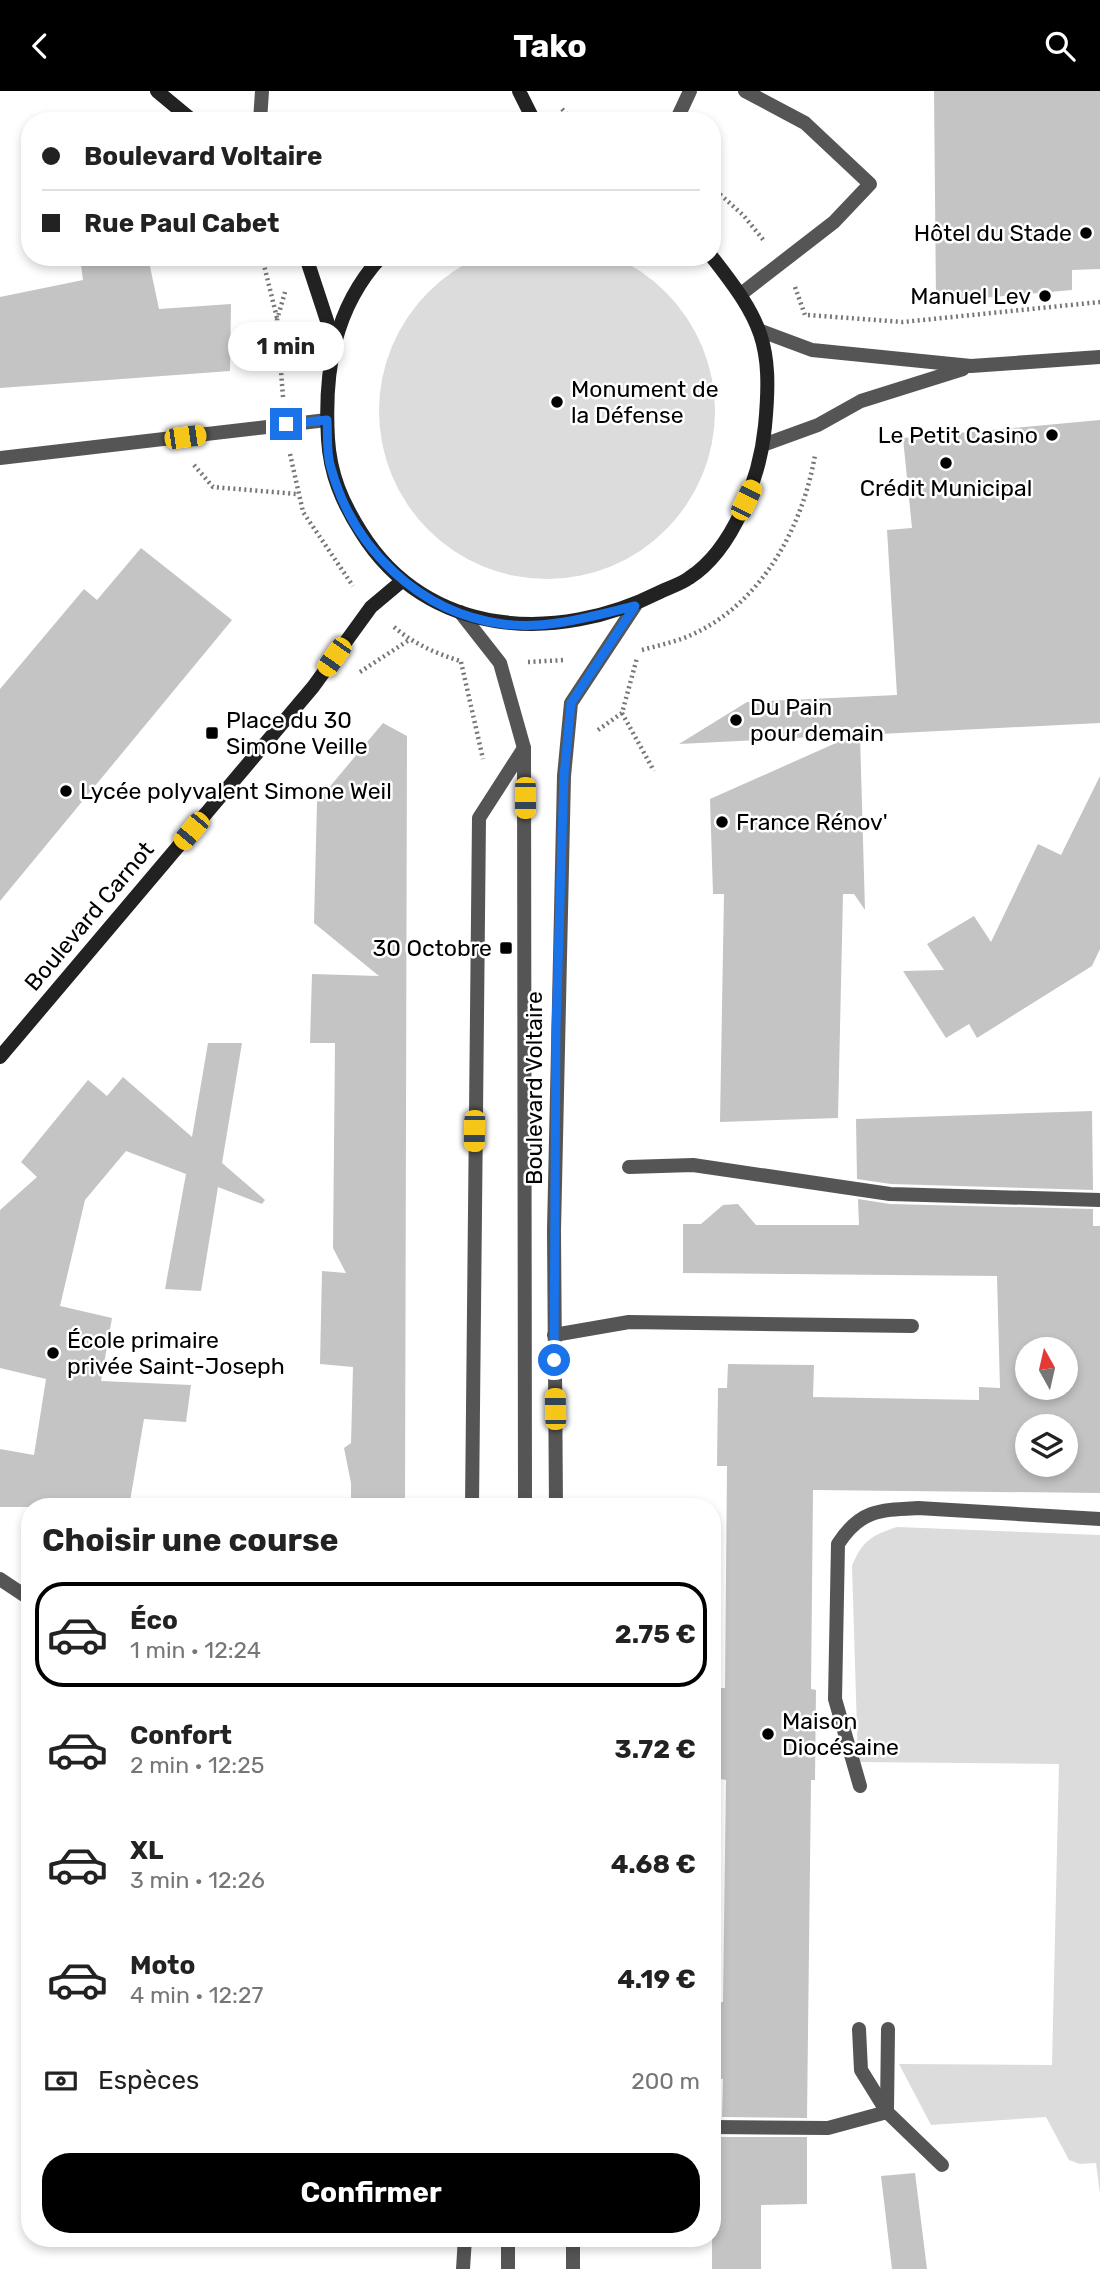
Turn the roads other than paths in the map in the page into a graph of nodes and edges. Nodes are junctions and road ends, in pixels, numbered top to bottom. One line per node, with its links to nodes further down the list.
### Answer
1 (158, 91): 6 (main road)
2 (262, 91): 7 (street)
3 (519, 91): 8 (main road)
4 (690, 91): 9 (street)
5 (745, 91): 13 (street)
6 (182, 112)
7 (261, 112)
8 (530, 112)
9 (680, 112)
10 (309, 266): 15 (main road)
11 (374, 266): 15 (main road)
12 (719, 266): 13 (main road)
13 (741, 294): 14 (main road)
14 (761, 331): 17 (street); 19 (main road)
15 (334, 342): 18 (main road)
16 (1100, 357): 17 (street)
17 (971, 366): 19 (street)
18 (327, 420): 20 (street); 21 (main road)
19 (763, 445): 22 (main road)
20 (0, 458)
21 (402, 581): 23 (main road); 25 (main road, Boulevard Carnot)
22 (635, 606): 23 (main road); 29 (street, Boulevard Voltaire)
23 (460, 612): 24 (street, Boulevard Voltaire)
24 (524, 748): 30 (street); 31 (street, Boulevard Voltaire)
25 (0, 1057)
26 (629, 1167): 27 (street)
27 (1100, 1200)
28 (912, 1326): 29 (street)
29 (554, 1335): 32 (street, Boulevard Voltaire)
30 (472, 1498)
31 (525, 1498)
32 (556, 1498)
33 (1100, 1519): 36 (street)
34 (0, 1579): 35 (street)
35 (21, 1593)
36 (860, 1786)
37 (859, 2029): 39 (street)
38 (888, 2029): 39 (street)
39 (887, 2112): 40 (street); 41 (street)
40 (721, 2126)
41 (942, 2165)
42 (464, 2247): 45 (street)
43 (508, 2247): 46 (street)
44 (573, 2247): 47 (street)
45 (463, 2269)
46 (508, 2269)
47 (573, 2269)

